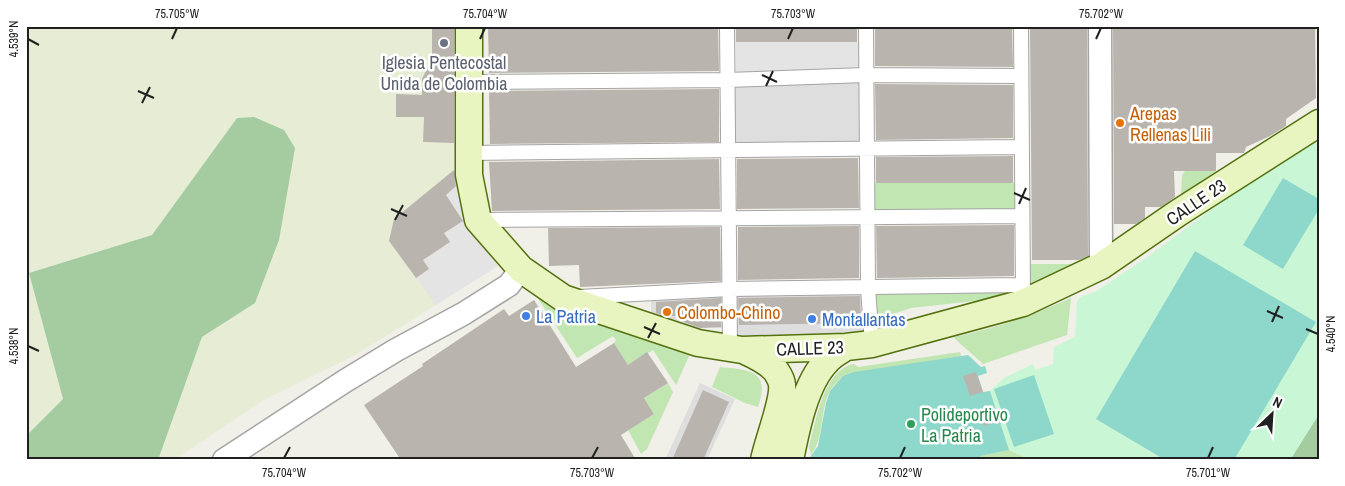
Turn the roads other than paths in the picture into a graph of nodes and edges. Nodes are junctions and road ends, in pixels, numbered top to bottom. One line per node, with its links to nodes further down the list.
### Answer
1 (470, 26): 9 (main road)
2 (727, 26): 8 (street)
3 (866, 26): 6 (street)
4 (1021, 26): 7 (street)
5 (1100, 26): 19 (street)
6 (866, 75): 7 (street); 8 (street); 12 (street)
7 (1021, 76): 11 (street)
8 (727, 80): 9 (street); 13 (street)
9 (469, 82): 14 (main road)
10 (1319, 123): 19 (main road, CALLE 23)
11 (1022, 147): 12 (street); 15 (street)
12 (866, 149): 13 (street); 16 (street)
13 (728, 150): 14 (street); 17 (street)
14 (469, 153): 18 (main road)
15 (1022, 216): 16 (street); 23 (street)
16 (866, 218): 17 (street); 21 (street)
17 (729, 219): 18 (street); 22 (street)
18 (478, 220): 20 (main road, CALLE 23)
19 (1101, 266): 23 (main road, CALLE 23)
20 (521, 268): 24 (main road, CALLE 23); 28 (street)
21 (868, 288): 22 (street); 23 (street); 25 (street)
22 (730, 289): 24 (street); 27 (street)
23 (1023, 294): 25 (main road, CALLE 23)
24 (563, 298): 27 (main road, CALLE 23)
25 (872, 344): 26 (main road, CALLE 23)
26 (846, 347): 27 (main road, CALLE 23); 30 (main road)
27 (736, 350): 29 (main road)
28 (224, 460)
29 (764, 460)
30 (790, 460)

